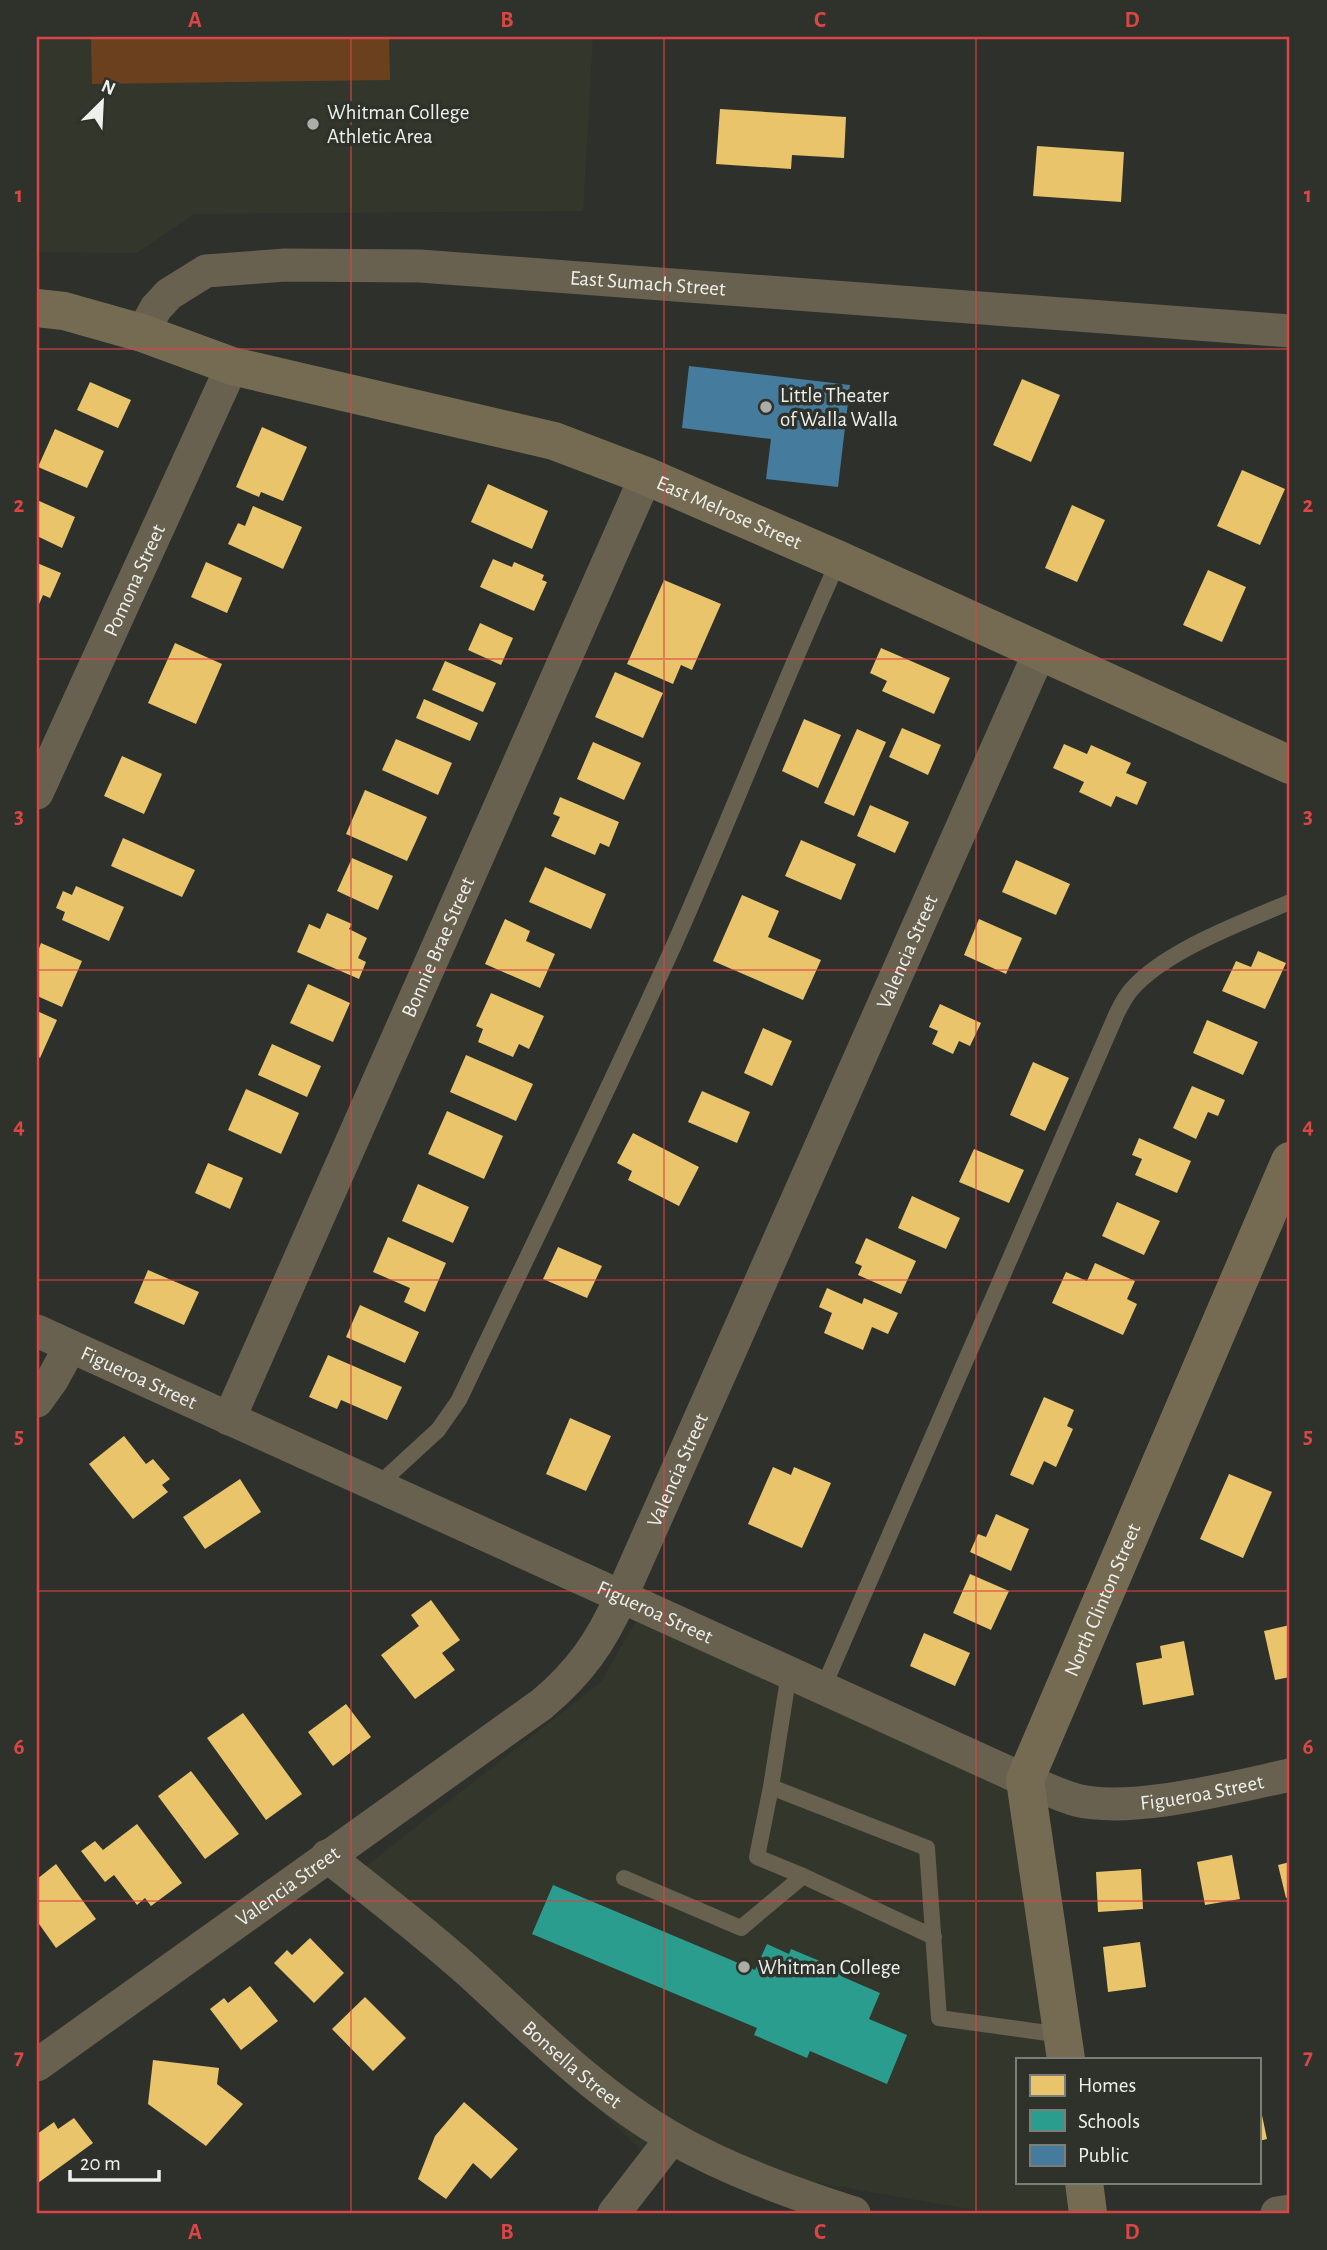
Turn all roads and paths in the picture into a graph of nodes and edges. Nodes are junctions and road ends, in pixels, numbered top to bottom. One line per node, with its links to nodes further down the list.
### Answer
1 (37, 308): 3 (street)
2 (1290, 331): 3 (street, East Sumach Street)
3 (142, 333): 4 (street, East Melrose Street)
4 (232, 366): 5 (street, East Melrose Street); 9 (street, Pomona Street)
5 (646, 476): 6 (street, East Melrose Street); 15 (street, Bonnie Brae Street)
6 (839, 560): 7 (street, East Melrose Street); 16 (lane)
7 (1040, 651): 8 (street, East Melrose Street); 17 (street, Valencia Street)
8 (1290, 765)
9 (37, 793)
10 (1290, 902): 19 (lane)
11 (1290, 1161): 21 (street, North Clinton Street)
12 (37, 1331): 13 (street, Figueroa Street)
13 (70, 1346): 14 (street); 15 (street, Figueroa Street)
14 (37, 1401)
15 (229, 1419): 16 (street, Figueroa Street)
16 (377, 1486): 17 (street, Figueroa Street)
17 (621, 1597): 18 (street, Figueroa Street); 23 (street, Valencia Street)
18 (789, 1673): 19 (street, Figueroa Street); 22 (lane)
19 (823, 1688): 21 (street, Figueroa Street)
20 (1290, 1774): 21 (street, Figueroa Street)
21 (1025, 1780): 27 (street)
22 (771, 1787): 24 (lane); 26 (lane)
23 (327, 1856): 28 (street, Valencia Street); 29 (street, Bonsella Street)
24 (803, 1876): 25 (lane); 26 (lane)
25 (624, 1878)
26 (934, 1937): 27 (lane)
27 (1064, 2047)
28 (37, 2065)
29 (672, 2138): 32 (street); 33 (street, Bonsella Street)
30 (1084, 2184): 34 (street)
31 (1290, 2211): 35 (street)
32 (614, 2213)
33 (853, 2213)
34 (1088, 2213)
35 (1277, 2213)

